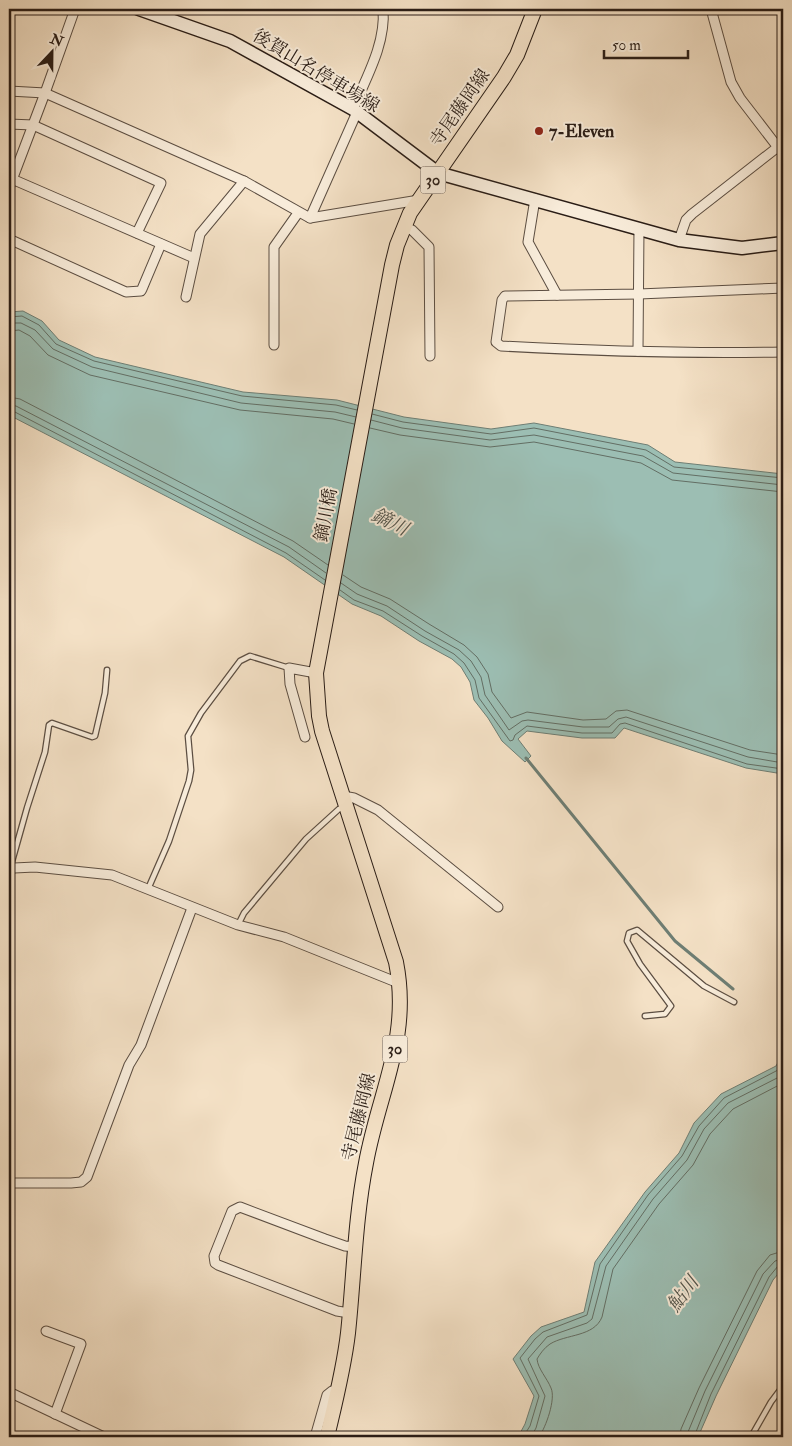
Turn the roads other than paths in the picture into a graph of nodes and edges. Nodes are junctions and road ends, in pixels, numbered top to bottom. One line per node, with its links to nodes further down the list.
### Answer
1 (74, 9): 7 (street)
2 (139, 9): 8 (street, 後賀山名停車場線)
3 (383, 9): 8 (street)
4 (535, 9): 12 (main road, 寺尾藤岡線 / 30)
5 (711, 9): 11 (street)
6 (9, 90): 7 (street)
7 (46, 93): 10 (street); 13 (street)
8 (355, 111): 12 (street, 後賀山名停車場線); 18 (street)
9 (9, 124): 10 (street)
10 (33, 125): 14 (street); 21 (street)
11 (781, 147): 23 (street)
12 (438, 172): 15 (street); 16 (main road, 寺尾藤岡線 / 30)
13 (244, 181): 17 (street); 26 (street)
14 (10, 183): 21 (street)
15 (535, 199): 20 (street); 29 (street)
16 (419, 200): 18 (street); 19 (main road, 寺尾藤岡線 / 30)
17 (298, 213): 18 (street); 31 (street)
18 (310, 218)
19 (404, 227): 34 (street); 35 (main road, 寺尾藤岡線 / 30)
20 (640, 228): 23 (street); 28 (street)
21 (137, 233): 24 (street)
22 (9, 239): 24 (street)
23 (679, 240): 25 (street)
24 (161, 244): 26 (street)
25 (783, 244)
26 (194, 258): 30 (street)
27 (783, 288): 28 (street)
28 (639, 294): 29 (street); 32 (street)
29 (557, 295): 32 (street)
30 (186, 297)
31 (274, 345)
32 (638, 351): 33 (street)
33 (783, 352)
34 (430, 356)
35 (372, 368): 38 (main road, 鏑川橋 / 30)
36 (289, 668): 38 (street); 39 (street); 42 (lane)
37 (107, 670): 41 (lane)
38 (316, 670): 40 (main road, 寺尾藤岡線 / 30)
39 (305, 737)
40 (345, 801): 43 (street); 45 (lane); 46 (main road, 寺尾藤岡線 / 30)
41 (11, 866): 42 (street)
42 (148, 888): 44 (street)
43 (498, 907)
44 (192, 908): 45 (street); 49 (street)
45 (238, 926): 46 (street)
46 (400, 984): 50 (main road, 寺尾藤岡線 / 30)
47 (734, 1002): 48 (lane)
48 (645, 1016)
49 (9, 1183)
50 (356, 1247): 51 (main road, 寺尾藤岡線 / 30); 51 (street)
51 (349, 1313): 54 (main road, 寺尾藤岡線 / 30)
52 (46, 1331): 56 (street)
53 (783, 1386): 60 (lane)
54 (338, 1391): 58 (street); 59 (main road, 寺尾藤岡線 / 30)
55 (9, 1392): 56 (street)
56 (55, 1414): 57 (street)
57 (104, 1437)
58 (315, 1437)
59 (327, 1437)
60 (751, 1437)

